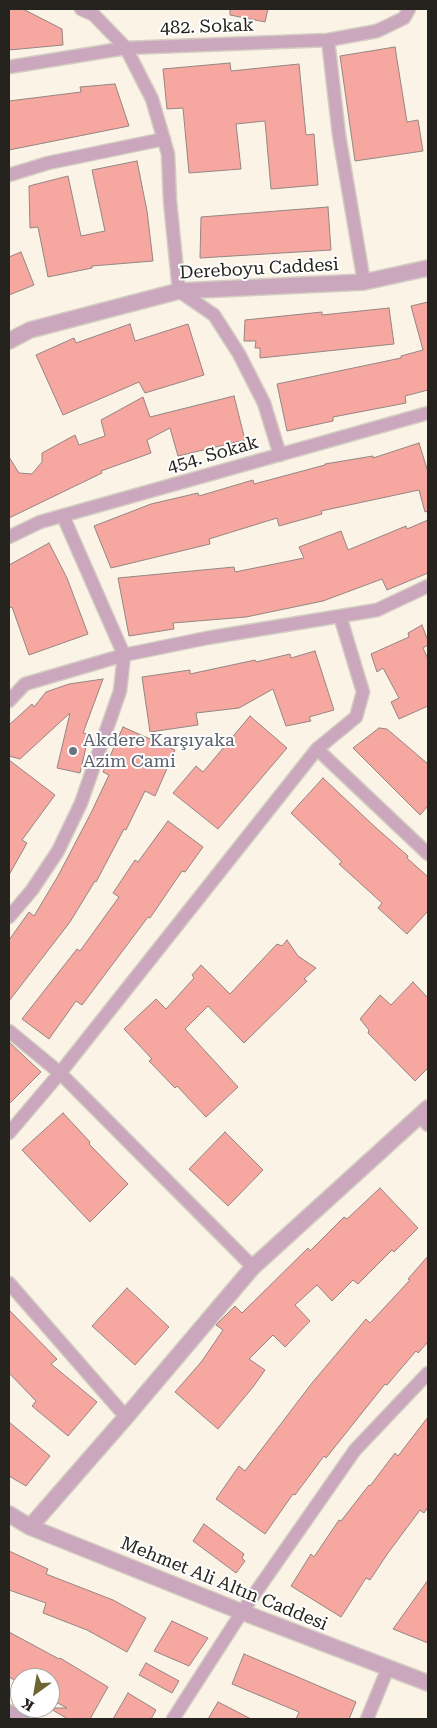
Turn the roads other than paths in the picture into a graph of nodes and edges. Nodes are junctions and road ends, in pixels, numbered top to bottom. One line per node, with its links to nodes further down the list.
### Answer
1 (81, 9): 4 (street)
2 (407, 13): 3 (street, 482. Sokak)
3 (328, 40): 4 (street, 482. Sokak); 9 (street)
4 (126, 48): 5 (street, 482. Sokak); 6 (street)
5 (9, 68)
6 (164, 139): 7 (street); 10 (street)
7 (9, 175)
8 (428, 268): 9 (street, Dereboyu Caddesi)
9 (364, 282): 10 (street, Dereboyu Caddesi)
10 (179, 291): 11 (street, Dereboyu Caddesi); 13 (street)
11 (9, 341)
12 (428, 413): 13 (street, 454. Sokak)
13 (280, 455): 14 (street, 454. Sokak)
14 (63, 516): 15 (street, 454. Sokak); 18 (street)
15 (9, 537)
16 (428, 586): 17 (street)
17 (340, 616): 18 (street); 20 (street)
18 (124, 655): 19 (street); 22 (street)
19 (9, 701)
20 (317, 749): 21 (street); 24 (street)
21 (427, 852)
22 (9, 917)
23 (9, 1031): 24 (street)
24 (60, 1073): 26 (street); 27 (street)
25 (425, 1116): 27 (street)
26 (9, 1132)
27 (253, 1267): 30 (street)
28 (9, 1283): 30 (street)
29 (428, 1373): 33 (street)
30 (126, 1417): 32 (street)
31 (9, 1514): 32 (street, Mehmet Ali Altın Caddesi)
32 (30, 1527): 33 (street, Mehmet Ali Altın Caddesi)
33 (242, 1612): 34 (street, Mehmet Ali Altın Caddesi); 38 (street)
34 (388, 1668): 35 (street, Mehmet Ali Altın Caddesi); 39 (street)
35 (428, 1683)
36 (9, 1711): 37 (street)
37 (23, 1719)
38 (174, 1719)
39 (367, 1719)

